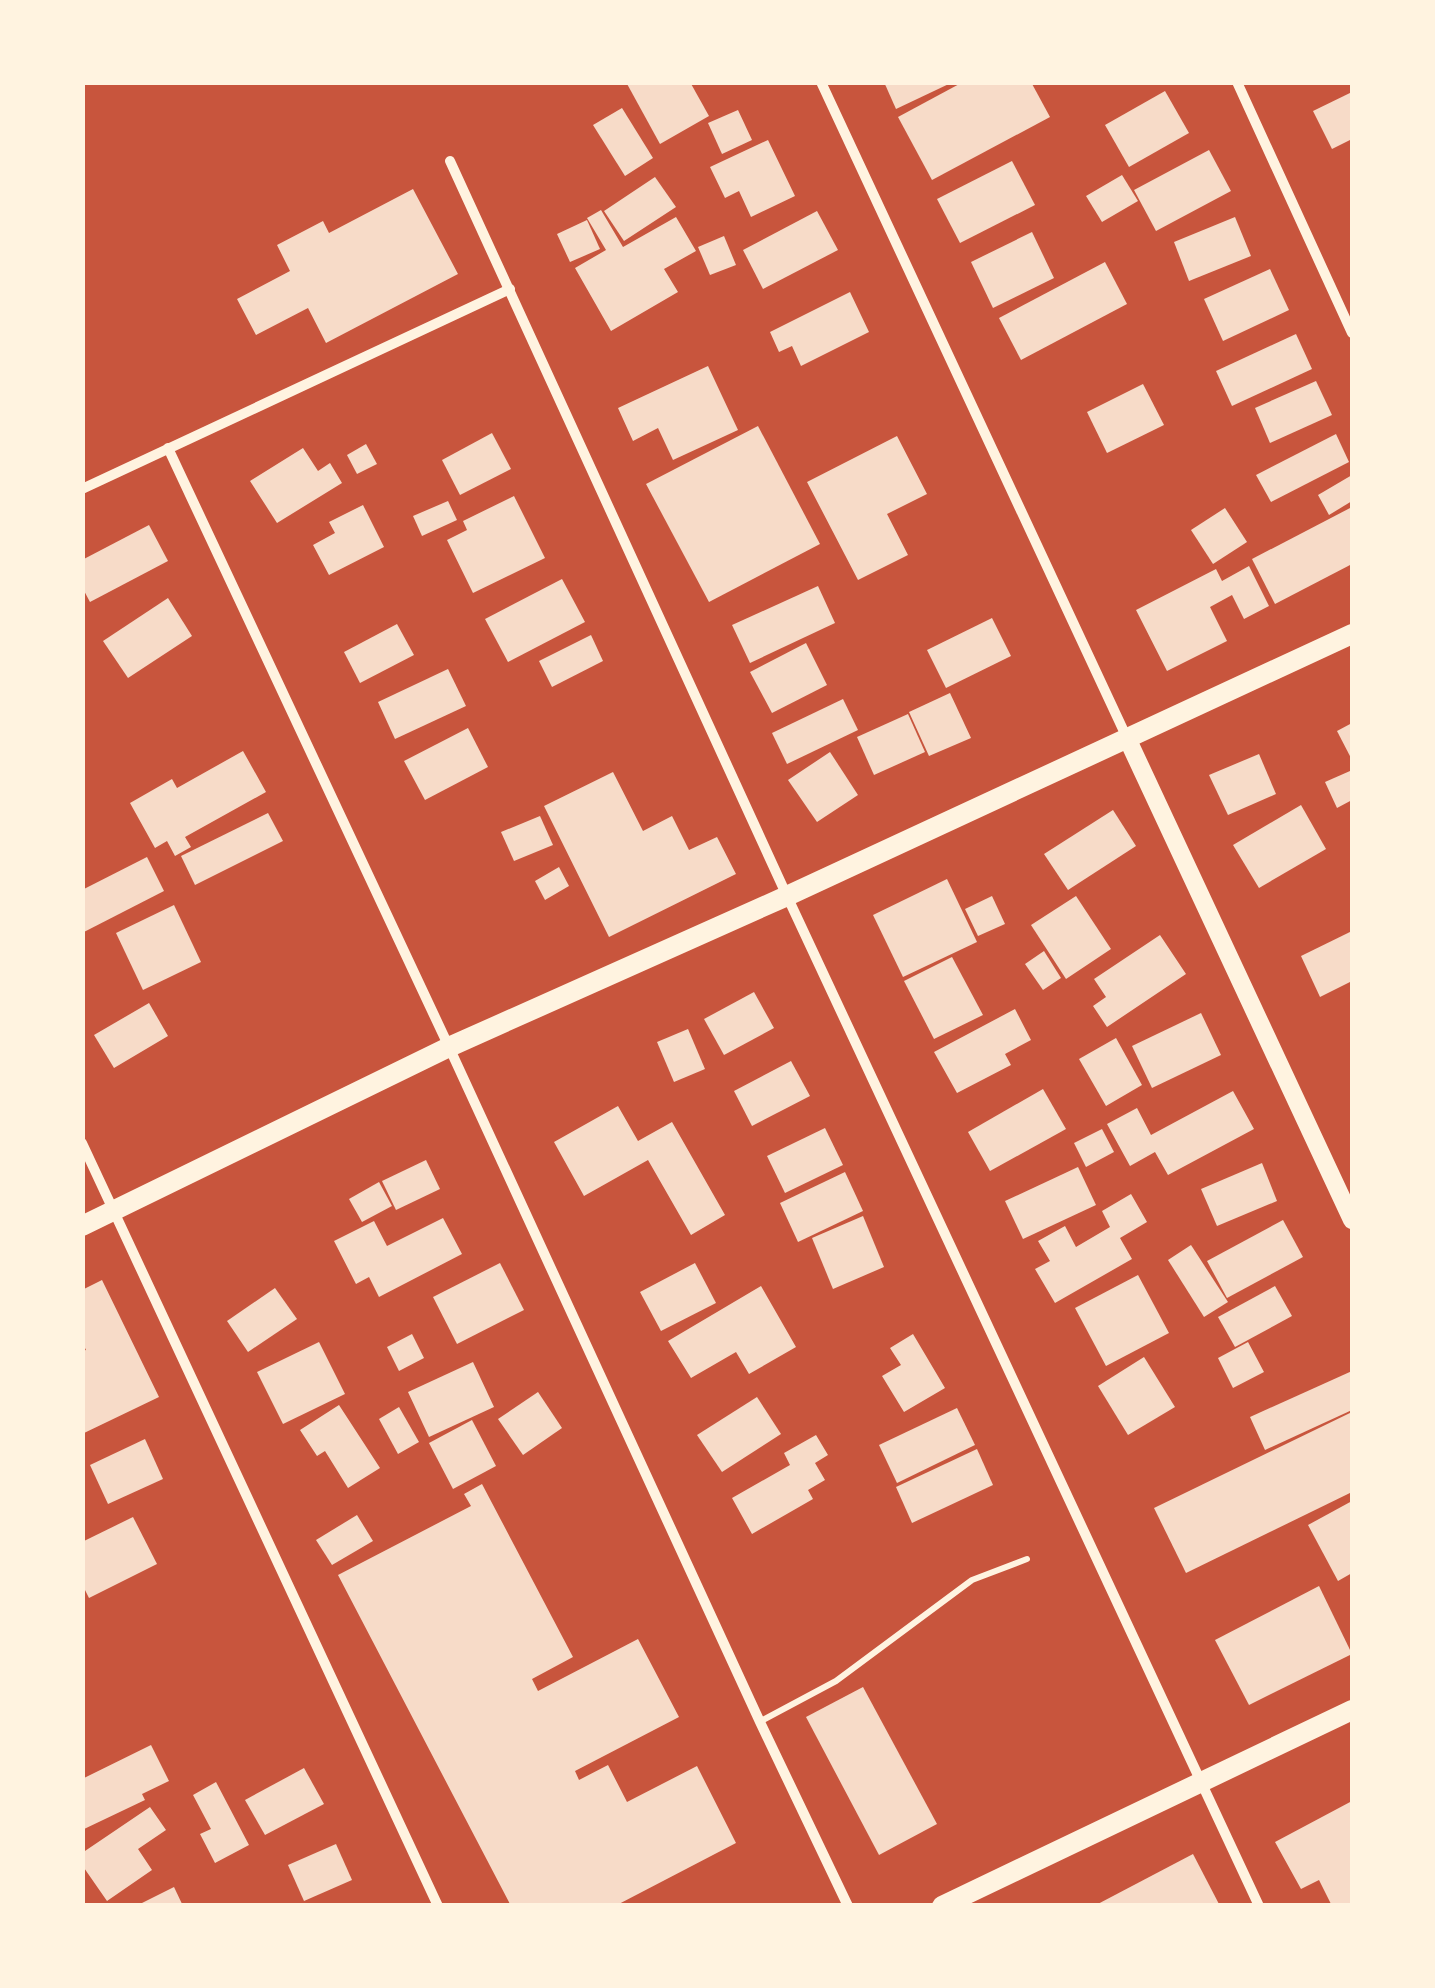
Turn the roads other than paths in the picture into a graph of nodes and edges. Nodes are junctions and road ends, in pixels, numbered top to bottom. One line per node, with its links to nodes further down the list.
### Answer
1 (821, 82): 9 (street)
2 (1236, 82): 5 (street)
3 (450, 161): 4 (street)
4 (510, 289): 6 (street); 10 (street)
5 (1352, 333)
6 (168, 448): 7 (street); 11 (street)
7 (82, 489)
8 (1352, 634): 9 (main road)
9 (1127, 738): 10 (main road); 14 (street)
10 (787, 896): 11 (main road); 19 (street)
11 (449, 1047): 13 (main road); 18 (street)
12 (82, 1144): 13 (street)
13 (114, 1211): 15 (main road); 20 (street)
14 (1352, 1220)
15 (82, 1226)
16 (1027, 1559): 18 (lane)
17 (1352, 1710): 19 (main road)
18 (760, 1722): 21 (street)
19 (1200, 1783): 22 (main road); 23 (street)
20 (438, 1906)
21 (848, 1906)
22 (942, 1906)
23 (1258, 1906)

